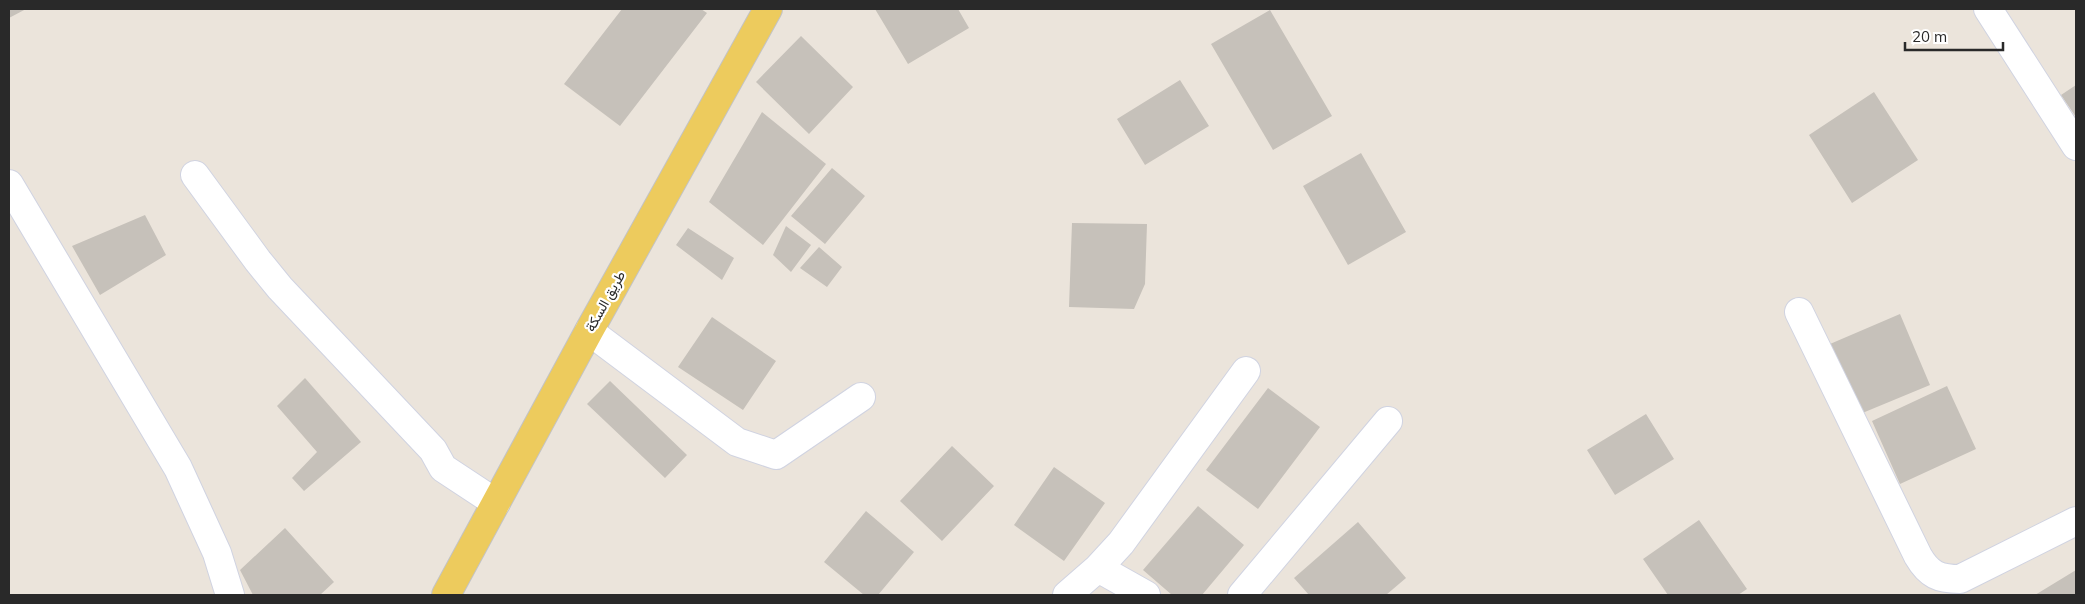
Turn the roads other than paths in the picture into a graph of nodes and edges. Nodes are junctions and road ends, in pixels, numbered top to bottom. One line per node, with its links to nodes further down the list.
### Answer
1 (768, 9): 7 (main road, طريق السكة)
2 (1988, 9): 3 (street)
3 (2076, 146)
4 (195, 175): 11 (street)
5 (9, 184): 14 (street)
6 (1799, 312): 12 (street)
7 (589, 331): 9 (street); 11 (main road, طريق السكة)
8 (1246, 371): 13 (street)
9 (861, 397)
10 (1388, 421): 18 (street)
11 (496, 503): 15 (main road, طريق السكة)
12 (2076, 521)
13 (1098, 568): 16 (street); 17 (street)
14 (230, 595)
15 (446, 595)
16 (1067, 595)
17 (1146, 595)
18 (1242, 595)

